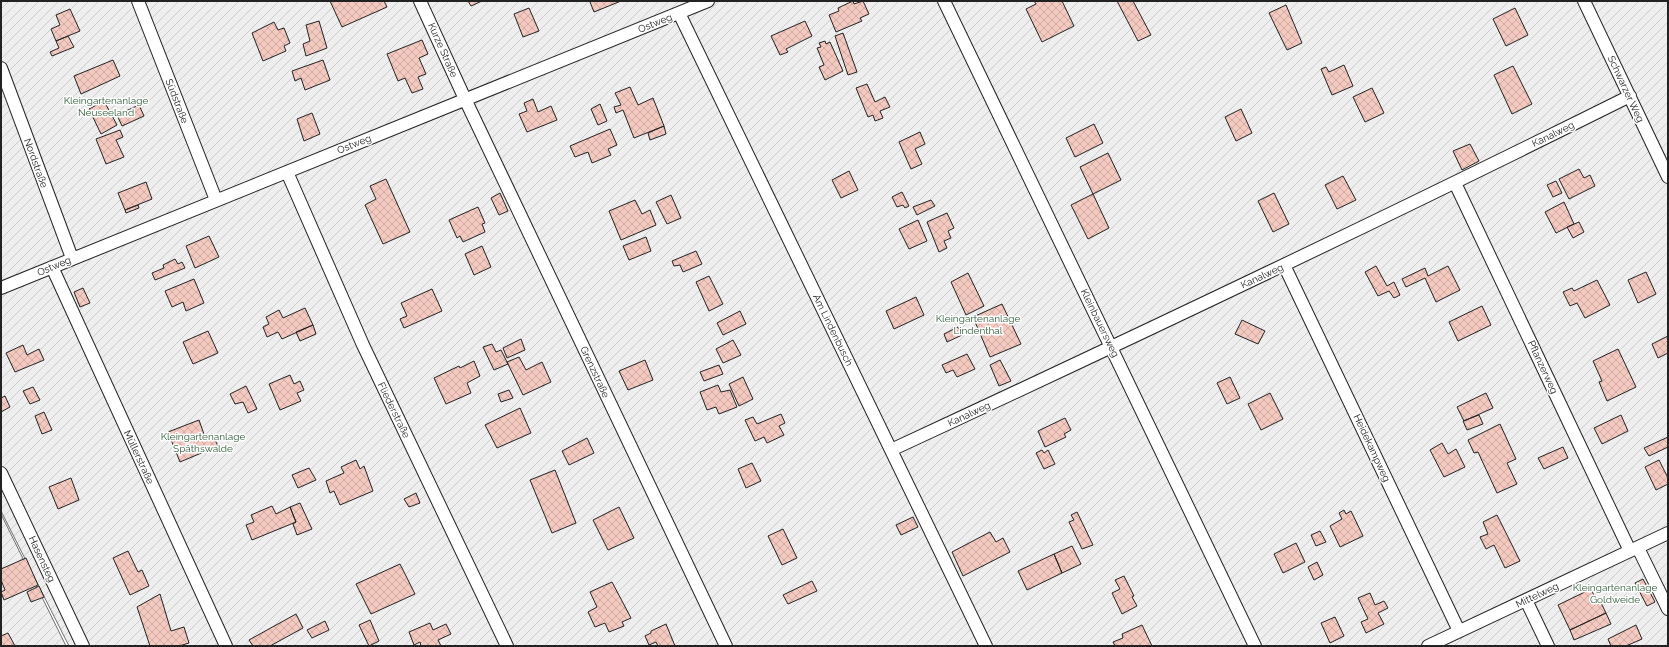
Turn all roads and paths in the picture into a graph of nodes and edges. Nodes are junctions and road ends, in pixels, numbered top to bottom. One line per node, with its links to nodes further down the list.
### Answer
1 (138, 1): 13 (lane, Südstraße)
2 (420, 1): 9 (lane, Kurze Straße)
3 (708, 1): 6 (lane, Ostweg)
4 (944, 1): 18 (lane, Kleinbauersweg)
5 (1584, 1): 8 (lane, Schwarzer Weg)
6 (679, 13): 9 (lane, Ostweg); 19 (lane, Am Lindenbusch)
7 (1, 68): 14 (lane, Nordstraße)
8 (1630, 96): 11 (lane, Schwarzer Weg); 12 (lane, Kanalweg)
9 (465, 99): 10 (lane, Ostweg); 29 (lane, Grenzstraße)
10 (287, 172): 13 (lane, Ostweg); 28 (lane, Fliederstraße)
11 (1668, 177)
12 (1455, 183): 15 (lane, Kanalweg); 22 (lane, Pflanzerweg)
13 (216, 200): 14 (lane, Ostweg)
14 (72, 258): 16 (lane, Ostweg)
15 (1284, 265): 18 (lane, Kanalweg); 25 (lane, Heidekampweg)
16 (52, 267): 17 (lane, Ostweg); 27 (lane, Müllerstraße)
17 (1, 288)
18 (1112, 348): 19 (lane, Kanalweg); 31 (lane, Kleinbauersweg)
19 (891, 450): 30 (lane, Am Lindenbusch)
20 (1, 473): 26 (lane, Hasensteg)
21 (1668, 533): 22 (lane, Mittelweg)
22 (1634, 549): 23 (lane, Mittelweg); 24 (lane, Pflanzerweg)
23 (1526, 600): 25 (lane, Mittelweg); 33 (lane)
24 (1668, 609)
25 (1459, 631): 32 (lane, Mittelweg)
26 (83, 646)
27 (226, 646)
28 (507, 646)
29 (726, 646)
30 (986, 646)
31 (1255, 646)
32 (1428, 646)
33 (1548, 646)

